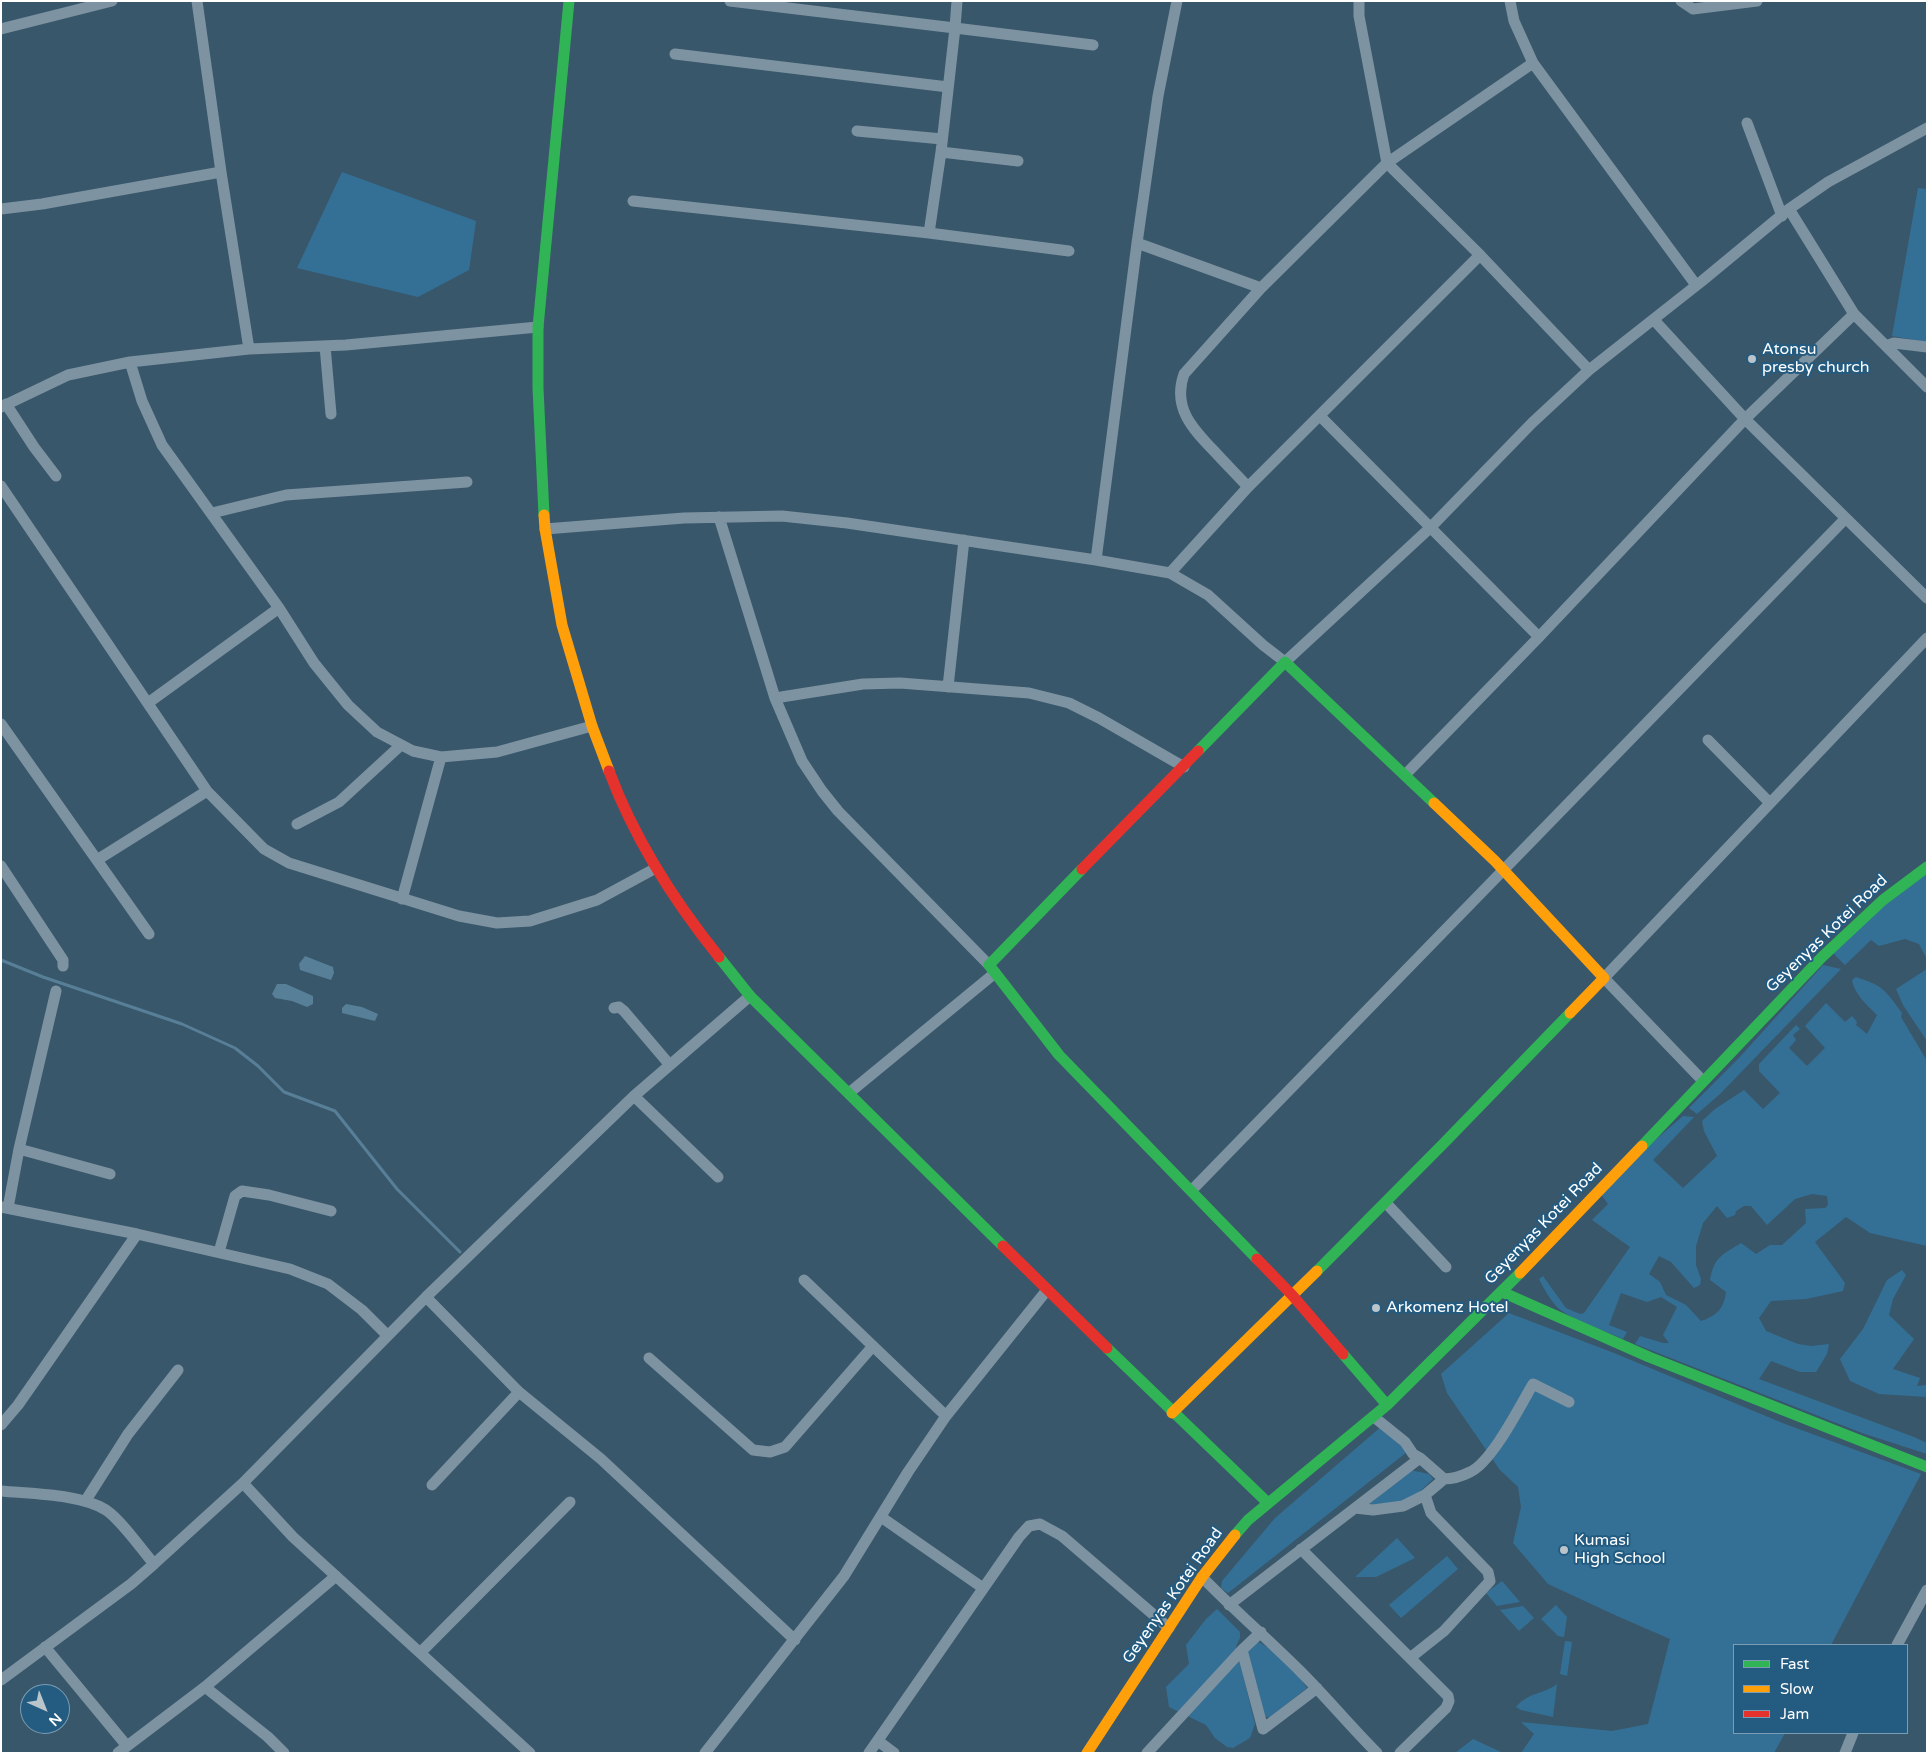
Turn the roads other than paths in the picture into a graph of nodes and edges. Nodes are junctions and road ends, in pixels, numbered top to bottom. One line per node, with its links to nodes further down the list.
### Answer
1 (112, 1): 12 (street)
2 (197, 1): 24 (street)
3 (570, 1): 36 (street)
4 (730, 1): 11 (street)
5 (957, 1): 11 (street)
6 (1178, 1): 29 (street)
7 (1359, 1): 23 (street)
8 (1510, 1): 15 (street)
9 (1681, 1): 10 (street)
10 (1758, 1)
11 (955, 28): 13 (street); 16 (street)
12 (1, 29)
13 (1092, 45)
14 (675, 54): 16 (street)
15 (1533, 64): 23 (street); 32 (street)
16 (948, 87): 20 (street)
17 (1747, 123): 27 (street)
18 (1927, 128): 27 (street)
19 (857, 130): 20 (street)
20 (942, 139): 21 (street)
21 (941, 152): 22 (street); 28 (street)
22 (1018, 161)
23 (1387, 162): 31 (street); 33 (street)
24 (221, 172): 26 (street); 40 (street)
25 (633, 201): 28 (street)
26 (1, 209)
27 (1786, 212): 32 (street); 34 (street)
28 (929, 233): 30 (street)
29 (1137, 243): 33 (street); 58 (street)
30 (1069, 250)
31 (1480, 256): 42 (street); 46 (street)
32 (1696, 285): 35 (street)
33 (1261, 288): 51 (street)
34 (1854, 314): 38 (street); 47 (street)
35 (1654, 320): 42 (street); 47 (street)
36 (538, 327): 37 (street); 56 (street)
37 (325, 346): 40 (street); 45 (street)
38 (1886, 346): 39 (street); 43 (street)
39 (1927, 347)
40 (249, 349): 41 (street)
41 (130, 362): 44 (street); 52 (street)
42 (1590, 370): 55 (street)
43 (1927, 388)
44 (4, 406): 48 (street)
45 (330, 414)
46 (1320, 416): 51 (street); 55 (street)
47 (1745, 420): 54 (street); 62 (street)
48 (56, 476)
49 (467, 482): 52 (street)
50 (1, 486): 67 (street)
51 (1248, 486): 59 (street)
52 (212, 514): 61 (street)
53 (719, 517): 56 (street); 57 (street); 66 (street)
54 (1846, 519): 60 (street); 82 (street)
55 (1431, 527): 62 (street); 64 (street)
56 (545, 530): 69 (street)
57 (964, 540): 58 (street); 65 (street)
58 (1096, 560): 59 (street)
59 (1170, 573): 64 (street)
60 (1927, 598)
61 (279, 608): 67 (street); 71 (street)
62 (1539, 637): 74 (street)
63 (1927, 638): 76 (street)
64 (1285, 662): 73 (street); 74 (street)
65 (948, 687): 66 (street); 73 (street)
66 (776, 698): 86 (street)
67 (148, 703): 75 (street)
68 (1, 724): 78 (street)
69 (592, 726): 72 (street); 81 (street)
70 (1708, 740): 76 (street)
71 (401, 744): 72 (street); 77 (street)
72 (441, 757): 83 (street)
73 (1184, 767): 86 (street)
74 (1405, 775): 82 (street)
75 (207, 791): 78 (street); 83 (street)
76 (1770, 803): 87 (street)
77 (297, 824)
78 (98, 860): 84 (street)
79 (1, 866): 85 (street)
80 (1927, 867): 92 (street, Geyenyas Kotei Road)
81 (656, 868): 83 (street); 89 (street)
82 (1503, 869): 87 (street); 98 (street)
83 (402, 898)
84 (149, 934)
85 (63, 966)
86 (992, 969): 93 (street); 98 (street)
87 (1604, 978): 92 (street); 99 (street)
88 (56, 991): 95 (street)
89 (750, 996): 91 (street); 93 (street)
90 (614, 1008): 91 (street)
91 (669, 1064): 94 (street)
92 (1703, 1081): 107 (street, Geyenyas Kotei Road)
93 (849, 1093): 106 (street)
94 (634, 1096): 97 (street); 109 (street)
95 (19, 1149): 96 (street); 100 (street)
96 (110, 1174)
97 (718, 1177)
98 (1192, 1190): 108 (street)
99 (1386, 1202): 104 (street); 108 (street)
100 (5, 1207): 102 (street)
101 (331, 1211): 103 (street)
102 (138, 1234): 103 (street); 120 (street)
103 (219, 1252): 110 (street)
104 (1446, 1268)
105 (804, 1280): 111 (street)
106 (1047, 1290): 117 (street); 118 (street)
107 (1502, 1292): 116 (street, Geyenyas Kotei Road); 122 (street)
108 (1292, 1295): 116 (street); 117 (street)
109 (426, 1297): 110 (street); 114 (street)
110 (387, 1335): 124 (street)
111 (873, 1346): 112 (street); 118 (street)
112 (649, 1358)
113 (178, 1370): 128 (street)
114 (519, 1392): 125 (street); 142 (street)
115 (1569, 1402): 123 (street)
116 (1387, 1405): 119 (street, Geyenyas Kotei Road)
117 (1172, 1413): 130 (street)
118 (946, 1416): 132 (street)
119 (1374, 1417): 121 (street); 130 (street, Geyenyas Kotei Road)
120 (1, 1425)
121 (1420, 1458): 123 (street); 131 (street)
122 (1927, 1467)
123 (1444, 1479): 127 (street)
124 (243, 1483): 134 (street); 135 (street)
125 (432, 1485)
126 (1, 1491): 128 (street)
127 (1425, 1495): 131 (street); 147 (street)
128 (86, 1500): 134 (street)
129 (570, 1502): 146 (street)
130 (1268, 1503): 136 (street, Geyenyas Kotei Road)
131 (1354, 1508): 133 (street)
132 (881, 1517): 137 (street); 142 (street)
133 (1301, 1549): 139 (street); 147 (street)
134 (154, 1564): 144 (street)
135 (336, 1576): 146 (street); 149 (street)
136 (1202, 1577): 139 (street); 140 (street, Geyenyas Kotei Road)
137 (984, 1588): 140 (street); 152 (street)
138 (1927, 1590): 143 (street)
139 (1229, 1605): 141 (street)
140 (1169, 1628): 159 (street, Geyenyas Kotei Road)
141 (1261, 1632): 145 (street); 150 (street)
142 (795, 1640): 156 (street)
143 (1899, 1644)
144 (45, 1648): 148 (street); 153 (street)
145 (1242, 1650): 150 (street); 160 (street)
146 (421, 1652): 155 (street)
147 (1410, 1658): 162 (street)
148 (1, 1680)
149 (205, 1687): 153 (street); 154 (street)
150 (1317, 1688): 161 (street)
151 (1853, 1734): 163 (street)
152 (878, 1741): 157 (street); 158 (street)
153 (123, 1750)
154 (284, 1753)
155 (530, 1753)
156 (705, 1753)
157 (869, 1753)
158 (894, 1753)
159 (1087, 1753)
160 (1147, 1753)
161 (1377, 1753)
162 (1400, 1753)
163 (1845, 1753)

